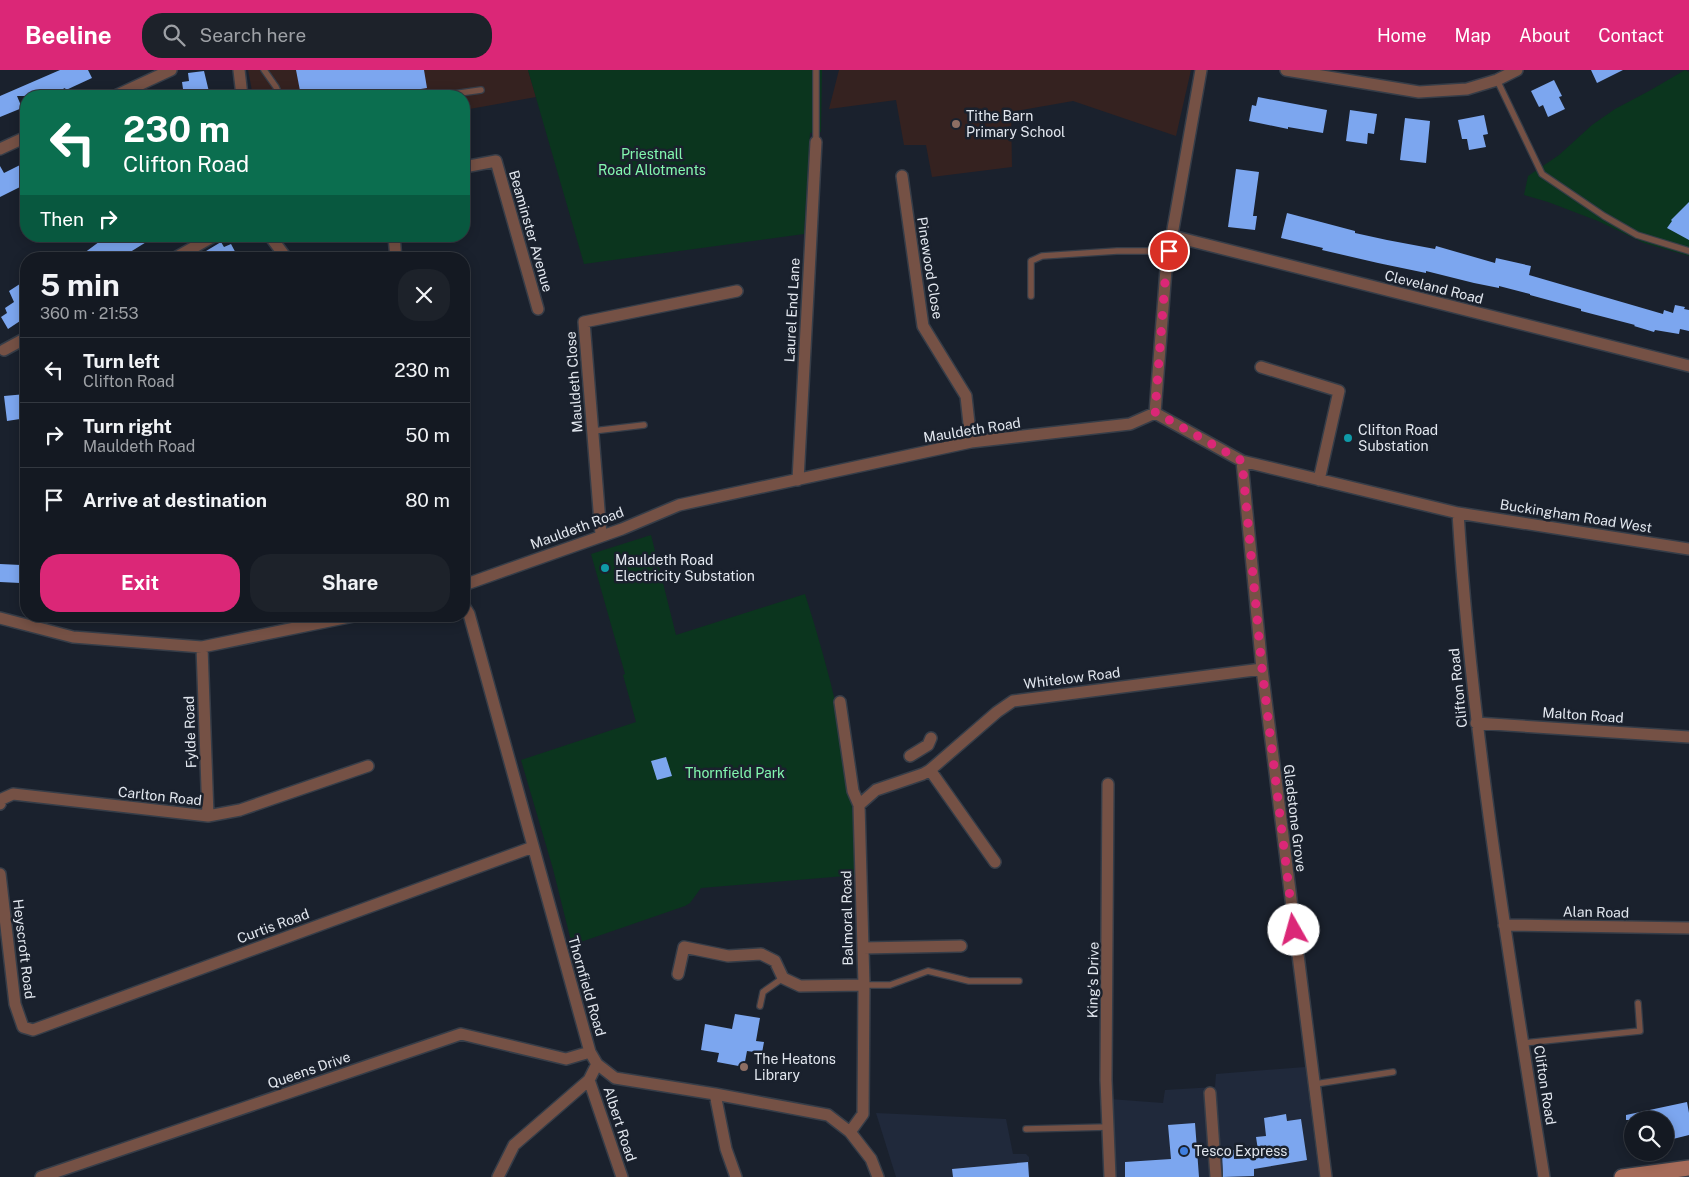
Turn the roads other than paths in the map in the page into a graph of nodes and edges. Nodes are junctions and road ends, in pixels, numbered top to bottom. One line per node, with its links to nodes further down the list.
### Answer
1 (171, 70): 9 (street)
2 (239, 70): 10 (street)
3 (264, 70): 11 (lane)
4 (816, 70): 15 (lane)
5 (1201, 70): 19 (street)
6 (1286, 70): 8 (street)
7 (1517, 70): 8 (street)
8 (1497, 80): 22 (lane)
9 (127, 90)
10 (241, 90)
11 (278, 90)
12 (481, 90): 13 (lane)
13 (470, 92)
14 (20, 140): 16 (street)
15 (816, 142): 36 (street, Laurel End Lane)
16 (0, 150)
17 (470, 165): 26 (street, Beaminster Avenue)
18 (902, 176): 34 (street, Pinewood Close)
19 (1172, 236): 21 (street); 29 (street, Cleveland Road)
20 (203, 242): 23 (street)
21 (1169, 251): 25 (lane); 31 (street)
22 (1689, 251)
23 (185, 252)
24 (737, 291): 33 (street, Mauldeth Close)
25 (1032, 296)
26 (538, 309)
27 (20, 341): 28 (street)
28 (4, 350)
29 (1689, 366)
30 (1261, 367): 37 (street)
31 (1155, 412): 34 (street, Mauldeth Road); 35 (street)
32 (644, 425): 33 (lane)
33 (593, 431): 39 (street, Mauldeth Close)
34 (971, 442): 36 (street, Mauldeth Road)
35 (1242, 461): 37 (street); 46 (street, Gladstone Grove)
36 (798, 480): 39 (street, Mauldeth Road)
37 (1319, 480): 38 (street)
38 (1458, 514): 40 (street, Buckingham Road West); 48 (street, Clifton Road)
39 (601, 535): 41 (street, Mauldeth Road)
40 (1689, 549)
41 (470, 582)
42 (0, 618): 45 (street)
43 (470, 618): 57 (street, Thornfield Road)
44 (322, 622): 45 (street)
45 (202, 647): 56 (street, Fylde Road)
46 (1262, 669): 52 (street, Whitelow Road); 77 (street, Gladstone Grove)
47 (840, 702): 55 (street, Balmoral Road)
48 (1476, 723): 49 (street, Malton Road); 61 (street, Clifton Road)
49 (1689, 736)
50 (910, 756): 52 (street)
51 (368, 766): 56 (street, Carlton Road)
52 (933, 768): 55 (street, Whitelow Road); 58 (street)
53 (1108, 784): 80 (street, King's Drive)
54 (1, 801): 56 (street, Carlton Road)
55 (859, 805): 64 (street, Balmoral Road)
56 (208, 816)
57 (533, 847): 71 (street, Curtis Road); 73 (street, Thornfield Road)
58 (995, 862)
59 (0, 874): 60 (street, Heyscroft Road)
60 (0, 883): 71 (street, Heyscroft Road)
61 (1504, 925): 62 (street, Alan Road); 72 (street, Clifton Road)
62 (1689, 928)
63 (961, 946): 64 (street)
64 (863, 948): 68 (street, Balmoral Road)
65 (678, 974): 66 (street)
66 (784, 978): 68 (street); 70 (lane)
67 (1019, 981): 68 (lane)
68 (864, 985): 82 (street, Balmoral Road)
69 (1638, 1003): 72 (lane)
70 (760, 1006)
71 (23, 1027)
72 (1523, 1043): 92 (street, Clifton Road)
73 (590, 1052): 74 (street, Thornfield Road); 85 (street, Queens Drive)
74 (596, 1064): 76 (street); 79 (street, Thornfield Road)
75 (1393, 1072): 77 (lane)
76 (589, 1080): 84 (street); 86 (street, Albert Road)
77 (1314, 1084): 91 (street, Gladstone Grove)
78 (1210, 1093): 90 (street)
79 (715, 1094): 82 (street, Thornfield Road); 87 (street)
80 (1108, 1127): 81 (lane); 89 (street, King's Drive)
81 (1026, 1129)
82 (850, 1132): 88 (street, Thornfield Road)
83 (1682, 1171): 93 (main road)
84 (501, 1174)
85 (41, 1177)
86 (622, 1177)
87 (736, 1177)
88 (878, 1177)
89 (1110, 1177)
90 (1216, 1177)
91 (1326, 1177)
92 (1544, 1177)
93 (1622, 1177)

